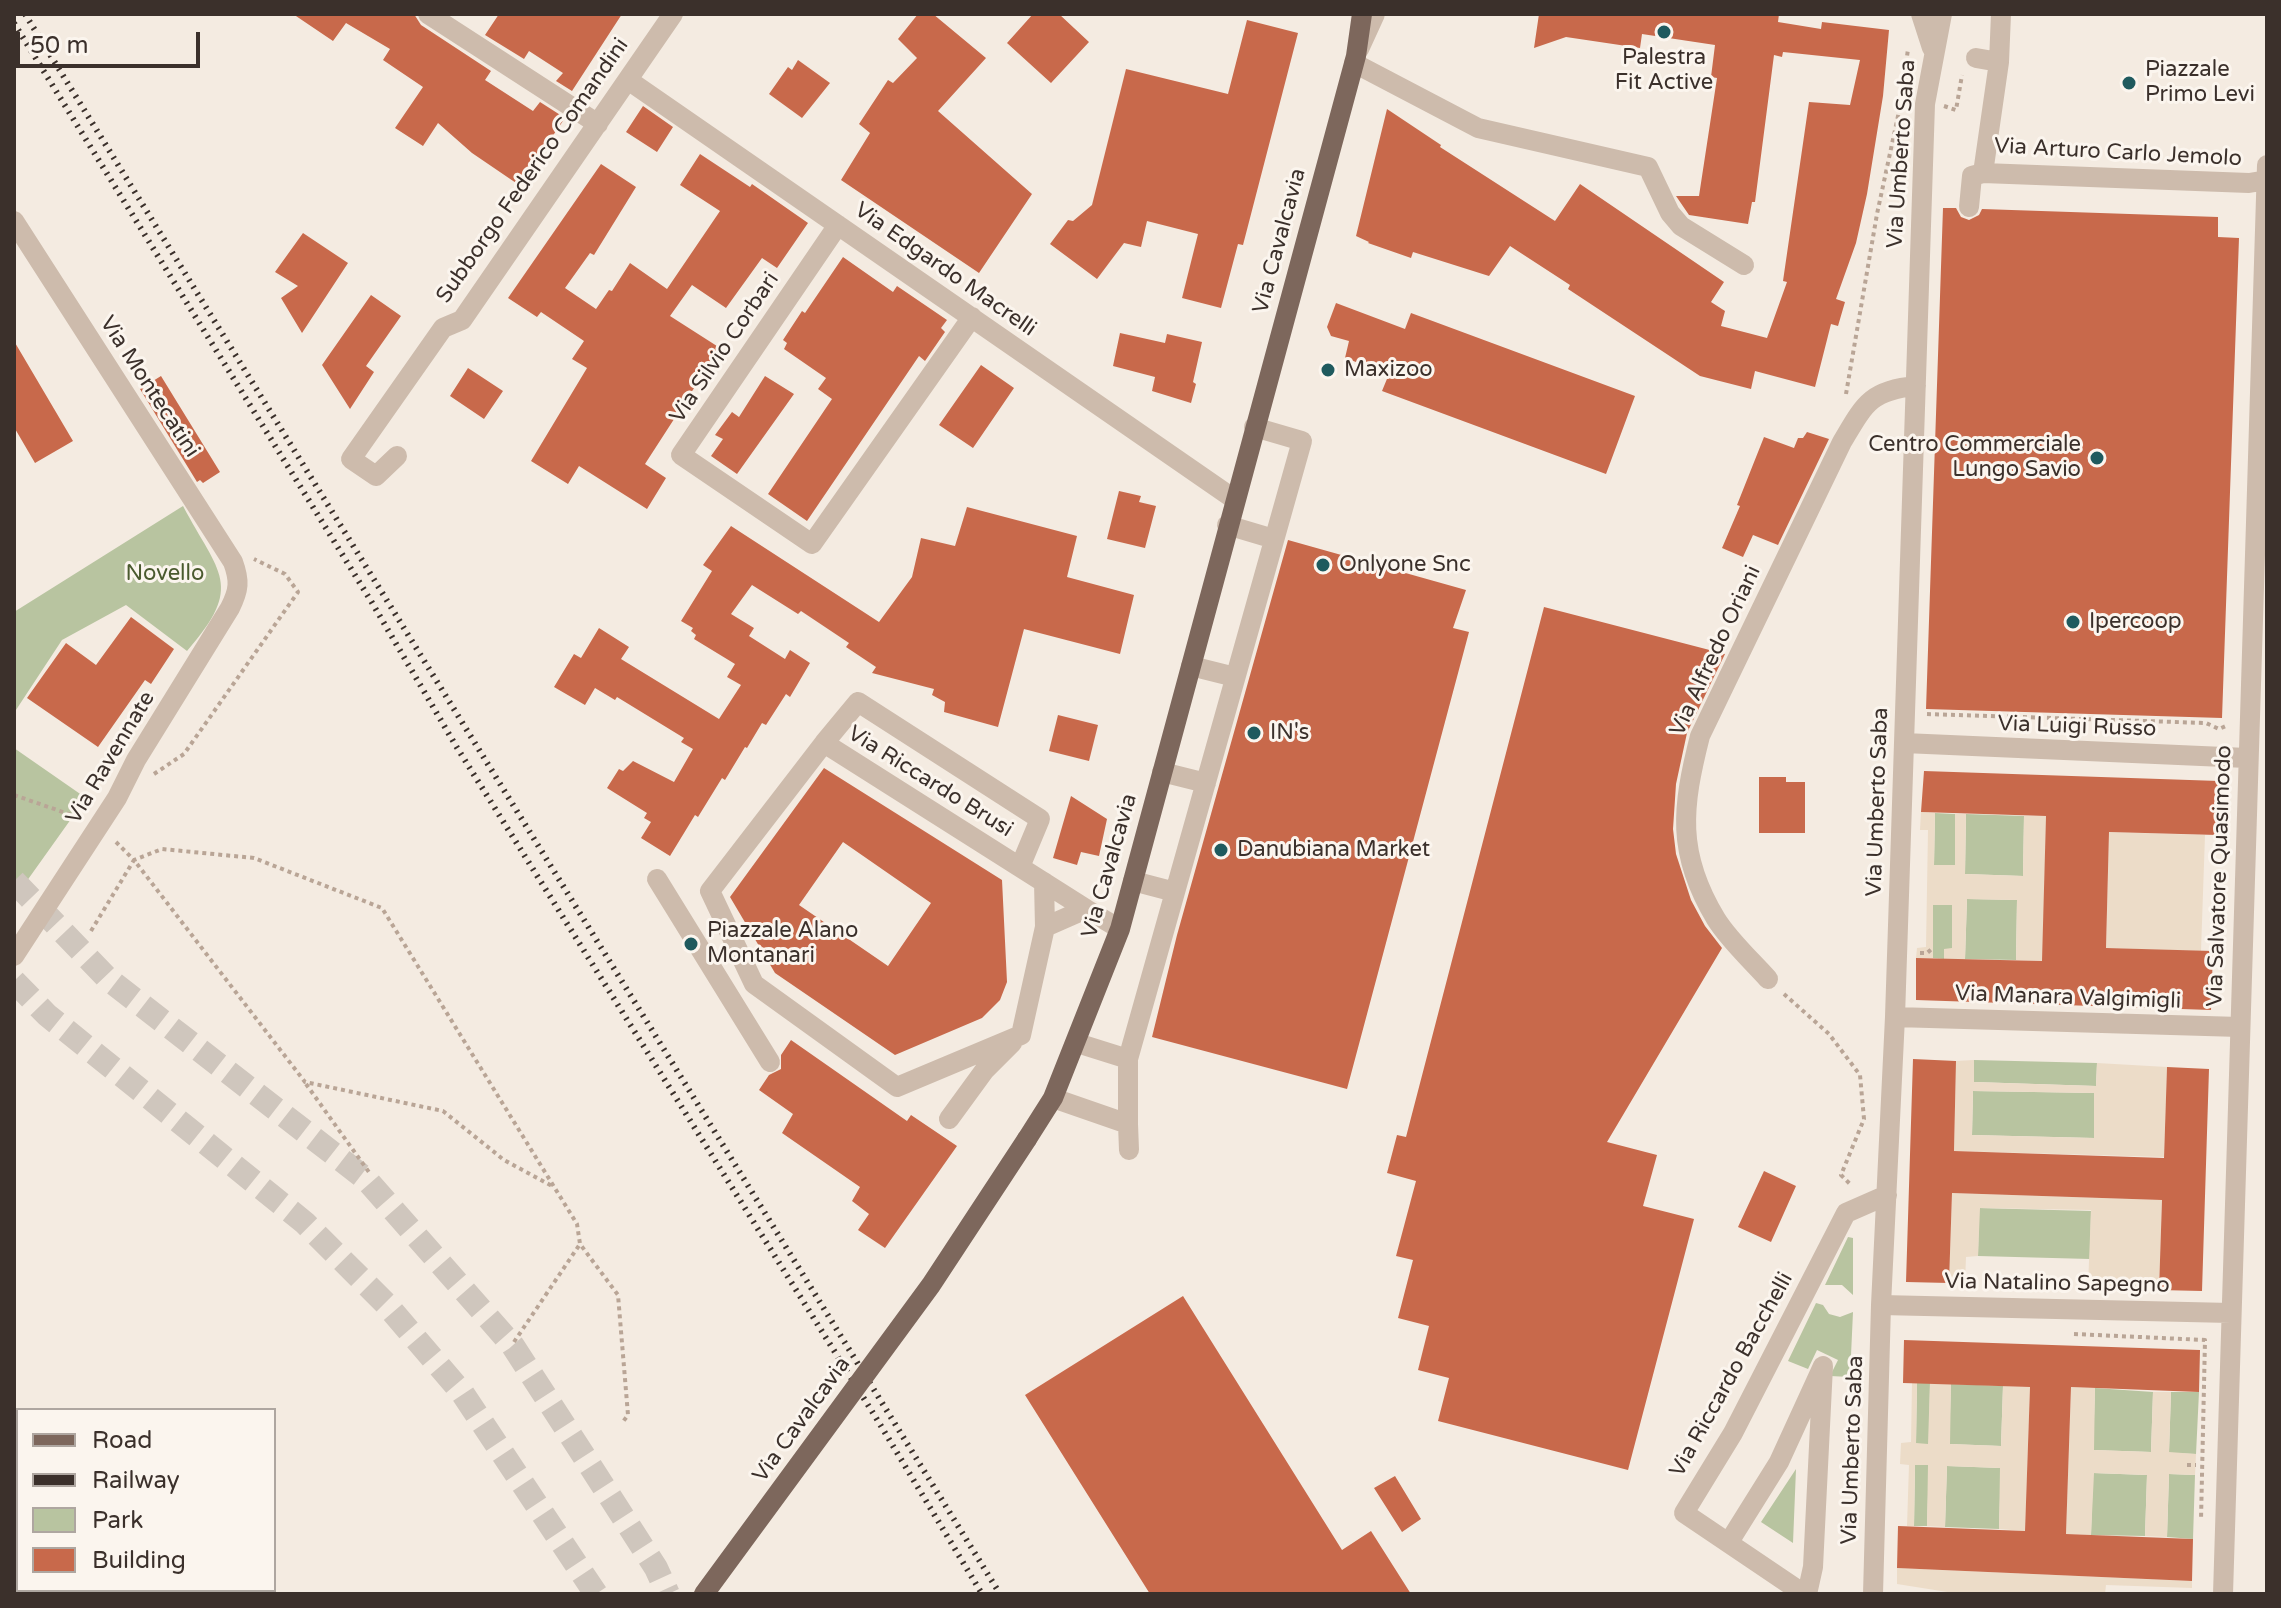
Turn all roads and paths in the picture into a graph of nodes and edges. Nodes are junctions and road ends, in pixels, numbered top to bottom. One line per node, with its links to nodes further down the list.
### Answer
1 (428, 14): 16 (street)
2 (673, 14): 13 (street, Subborgo Federico Comandini)
3 (1362, 14): 11 (main road, Via Cavalcavia)
4 (1375, 14): 11 (street, Via Cavalcavia)
5 (1921, 14): 9 (street)
6 (1942, 14): 9 (street, Via Umberto Saba)
7 (2001, 14): 12 (street, Via Arturo Carlo Jemolo)
8 (1909, 41): 25 (path)
9 (1933, 51): 24 (street, Via Umberto Saba)
10 (1976, 58): 12 (street)
11 (1355, 59): 22 (street); 26 (main road, Via Cavalcavia)
12 (1999, 62): 17 (street, Via Arturo Carlo Jemolo)
13 (628, 80): 16 (street, Subborgo Federico Comandini); 21 (street, Via Edgardo Macrelli)
14 (1944, 106): 15 (path)
15 (1956, 110)
16 (598, 124): 27 (street, Subborgo Federico Comandini)
17 (1983, 173): 18 (street, Via Arturo Carlo Jemolo); 19 (street)
18 (2266, 175): 39 (street, Via Salvatore Quasimodo)
19 (1969, 207)
20 (14, 221): 31 (street, Via Montecatini)
21 (838, 225): 23 (street, Via Edgardo Macrelli); 23 (street, Via Silvio Corbari)
22 (1744, 265)
23 (972, 317): 28 (street, Via Edgardo Macrelli)
24 (1916, 386): 38 (street, Via Umberto Saba); 58 (street, Via Alfredo Oriani)
25 (1845, 400)
26 (1254, 427): 28 (main road, Via Cavalcavia); 30 (street)
27 (397, 456)
28 (1234, 499): 29 (main road, Via Cavalcavia)
29 (1227, 525): 30 (street); 33 (main road, Via Cavalcavia)
30 (1274, 539): 34 (street)
31 (225, 550): 32 (street, Via Montecatini); 41 (path)
32 (239, 580): 44 (street, Via Ravennate)
33 (1191, 666): 34 (street); 40 (main road, Via Cavalcavia)
34 (1235, 677): 42 (street)
35 (1920, 713): 36 (path)
36 (2228, 725)
37 (824, 743): 46 (street, Via Riccardo Brusi); 46 (street); 59 (street, Via Riccardo Brusi)
38 (1904, 743): 39 (street, Via Luigi Russo); 61 (street, Via Umberto Saba)
39 (2247, 758): 62 (street, Via Salvatore Quasimodo)
40 (1162, 772): 42 (street); 48 (main road, Via Cavalcavia)
41 (151, 776)
42 (1206, 783): 50 (street)
43 (14, 795): 44 (path)
44 (100, 825): 45 (path); 57 (street, Via Ravennate)
45 (134, 860): 54 (path); 67 (path); 73 (path)
46 (1020, 867): 49 (street, Via Riccardo Brusi)
47 (657, 879): 60 (street)
48 (1133, 881): 50 (street); 53 (main road, Via Cavalcavia)
49 (1044, 882): 51 (street, Via Riccardo Brusi); 52 (street)
50 (1175, 892): 65 (street)
51 (1086, 909): 52 (street); 53 (street, Via Riccardo Brusi)
52 (1045, 927): 63 (street)
53 (1120, 929): 64 (main road, Via Cavalcavia)
54 (91, 931)
55 (1933, 948): 56 (path)
56 (1927, 953)
57 (14, 956)
58 (1768, 979): 75 (path)
59 (754, 984): 60 (street); 63 (street, Via Riccardo Brusi)
60 (733, 1002): 66 (street)
61 (1895, 1017): 62 (street, Via Manara Valgimigli); 74 (street, Via Umberto Saba)
62 (2240, 1027): 78 (street, Via Salvatore Quasimodo)
63 (1021, 1035): 69 (street)
64 (1077, 1043): 65 (street); 68 (main road, Via Cavalcavia)
65 (1128, 1059): 70 (street)
66 (770, 1062)
67 (305, 1082): 72 (path); 73 (path)
68 (1053, 1098): 70 (street); 87 (main road, Via Cavalcavia, bridge)
69 (949, 1119)
70 (1128, 1124): 71 (street)
71 (1129, 1150)
72 (371, 1175)
73 (555, 1187): 76 (path)
74 (1887, 1195): 75 (street, Via Riccardo Bacchelli); 77 (street, Via Umberto Saba)
75 (1867, 1202): 85 (street, Via Riccardo Bacchelli)
76 (580, 1244): 80 (path); 81 (path)
77 (1881, 1305): 78 (street, Via Natalino Sapegno); 89 (street, Via Umberto Saba)
78 (2231, 1313): 86 (street, Via Salvatore Quasimodo)
79 (2069, 1334): 84 (path)
80 (514, 1342)
81 (622, 1423)
82 (2187, 1465): 83 (path)
83 (2196, 1465)
84 (2200, 1530)
85 (1729, 1542): 88 (street, Via Riccardo Bacchelli); 88 (street)
86 (2223, 1592)
87 (704, 1594)
88 (1806, 1594)
89 (1873, 1594)

